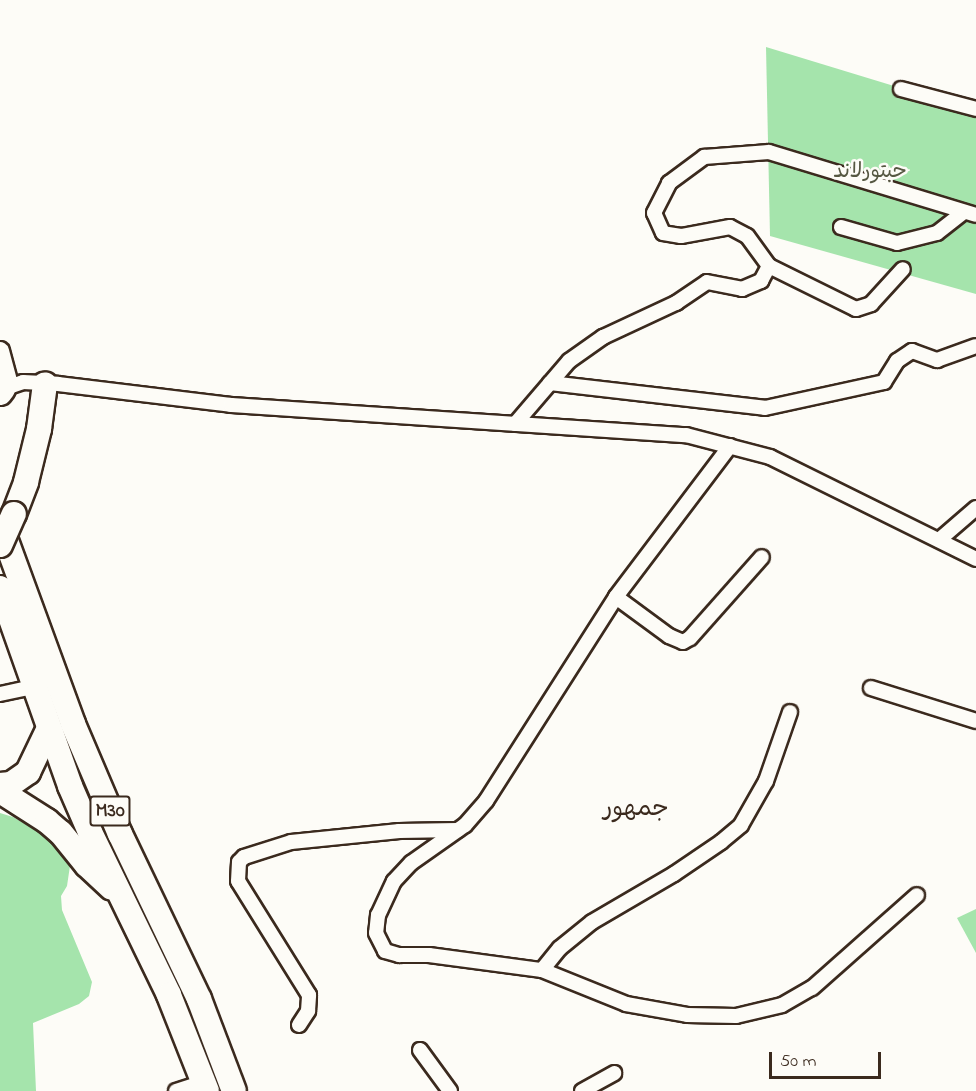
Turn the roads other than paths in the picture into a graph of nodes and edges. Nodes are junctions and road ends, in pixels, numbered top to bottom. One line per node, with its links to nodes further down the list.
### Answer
1 (901, 89): 2 (street)
2 (976, 109)
3 (970, 213): 4 (street); 5 (street)
4 (841, 227)
5 (769, 266): 6 (street); 9 (street)
6 (903, 269)
7 (976, 345): 9 (street)
8 (0, 351): 11 (main road)
9 (550, 383): 12 (street)
10 (45, 384): 11 (street); 12 (street); 15 (highway)
11 (3, 389)
12 (515, 424): 13 (street)
13 (730, 446): 16 (street); 21 (street)
14 (976, 508): 16 (street)
15 (7, 519): 17 (highway, bridge); 39 (highway, M30)
16 (939, 540): 19 (street)
17 (0, 545)
18 (762, 557): 21 (street)
19 (976, 559)
20 (0, 588): 22 (highway, M30)
21 (616, 597): 30 (street)
22 (33, 687): 24 (street); 27 (highway, M30)
23 (871, 688): 26 (street)
24 (0, 694)
25 (790, 712): 33 (street)
26 (976, 722)
27 (48, 730): 28 (highway); 32 (highway, M30)
28 (0, 785)
29 (0, 791): 32 (highway)
30 (458, 830): 33 (street); 34 (street)
31 (917, 895): 33 (street)
32 (122, 896): 37 (highway, M30)
33 (542, 970)
34 (299, 1025)
35 (420, 1050): 40 (street)
36 (614, 1073): 41 (street)
37 (206, 1087): 38 (street)
38 (176, 1091)
39 (234, 1091)
40 (450, 1091)
41 (582, 1091)

